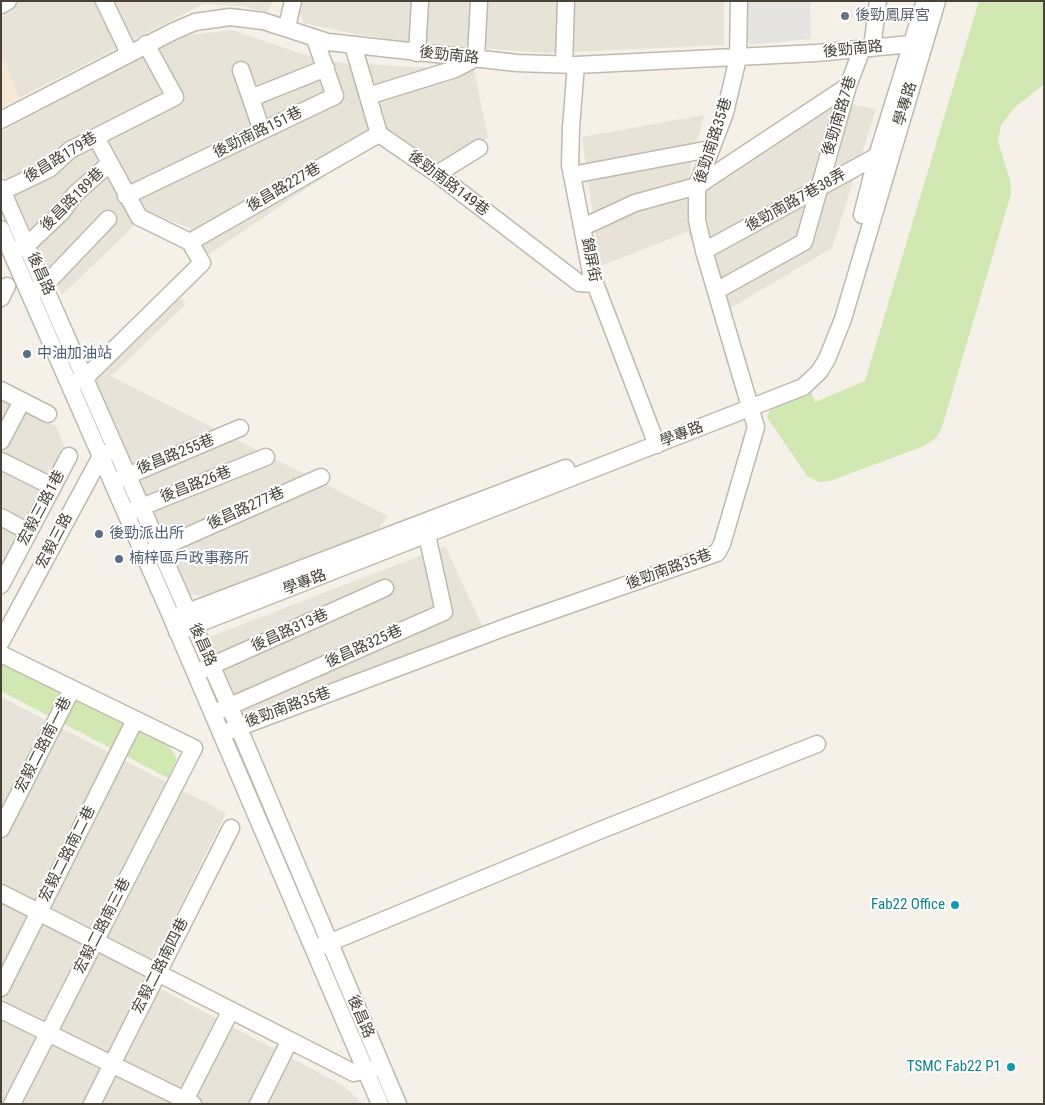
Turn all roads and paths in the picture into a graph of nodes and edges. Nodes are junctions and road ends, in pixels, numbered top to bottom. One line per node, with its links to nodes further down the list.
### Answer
1 (8, 1): 11 (street)
2 (104, 1): 18 (street)
3 (293, 1): 12 (street)
4 (420, 1): 19 (street)
5 (479, 1): 20 (street)
6 (566, 1): 22 (street, 錦屏街)
7 (739, 1): 21 (street, 後勁南路35巷)
8 (878, 1): 17 (street, 後勁南路7巷)
9 (924, 1): 16 (street, 學專路)
10 (937, 1): 16 (street, 學專路)
11 (1, 5)
12 (286, 27): 13 (street, 後勁南路); 14 (street, 後勁南路)
13 (315, 38): 15 (street, 後勁南路); 23 (street, 後勁南路151巷)
14 (146, 44): 18 (street, 後勁南路); 31 (street, 後昌路179巷)
15 (353, 44): 19 (street, 後勁南路); 26 (street)
16 (917, 46): 17 (street, 後勁南路); 34 (street, 學專路)
17 (867, 48): 21 (street, 後勁南路); 25 (street, 後勁南路7巷)
18 (130, 52): 28 (street, 後勁南路)
19 (416, 53): 20 (street, 後勁南路)
20 (476, 58): 22 (street, 後勁南路); 26 (street)
21 (738, 58): 22 (street, 後勁南路); 33 (street, 後勁南路35巷)
22 (570, 64): 37 (street, 錦屏街)
23 (326, 68): 27 (street); 29 (street, 後勁南路151巷)
24 (241, 70): 27 (street)
25 (848, 86): 38 (street); 39 (street, 後勁南路7巷)
26 (368, 96): 30 (street)
27 (250, 98): 29 (street)
28 (1, 120)
29 (262, 131): 41 (street, 後勁南路151巷)
30 (379, 134): 36 (street, 後勁南路149巷); 45 (street, 後昌路227巷)
31 (96, 137): 35 (street); 40 (street, 後昌路179巷)
32 (478, 148): 36 (street)
33 (710, 149): 37 (street); 38 (street, 後勁南路35巷)
34 (883, 158): 39 (street, 後勁南路7巷38弄); 57 (street, 學專路)
35 (109, 164): 41 (street); 46 (street, 後昌路189巷)
36 (437, 174): 49 (street, 後勁南路149巷)
37 (572, 175): 43 (street, 錦屏街)
38 (697, 186): 43 (street); 47 (street, 後勁南路35巷)
39 (819, 188): 47 (street, 後勁南路7巷38弄); 51 (street, 後勁南路7巷)
40 (2, 190): 46 (street, 後昌路)
41 (126, 196): 45 (street)
42 (108, 219): 50 (street)
43 (583, 227): 49 (street, 錦屏街)
44 (1, 229): 48 (street, 後昌路)
45 (190, 242): 53 (street)
46 (27, 245): 48 (street, 後昌路189巷); 50 (street, 後昌路)
47 (704, 251): 51 (street, 後勁南路35巷)
48 (12, 253): 52 (street, 後昌路)
49 (594, 284): 60 (street, 錦屏街)
50 (45, 286): 52 (street); 53 (street, 後昌路)
51 (716, 291): 57 (street, 後勁南路35巷)
52 (30, 293): 54 (street, 後昌路)
53 (86, 377): 54 (street); 62 (street, 後昌路)
54 (70, 384): 64 (street, 後昌路)
55 (1, 390): 56 (street)
56 (22, 401): 58 (street); 61 (street)
57 (751, 403): 60 (street, 學專路); 90 (street, 後勁南路35巷)
58 (48, 414)
59 (240, 428): 67 (street, 後昌路255巷)
60 (655, 440): 75 (street, 學專路); 80 (street, 學專路)
61 (1, 441)
62 (117, 450): 64 (street); 67 (street, 後昌路)
63 (69, 456): 70 (street, 宏毅三路1巷)
64 (101, 456): 69 (street, 後昌路); 82 (street, 宏毅三路)
65 (266, 457): 71 (street, 後昌路26巷)
66 (1, 461): 70 (street)
67 (128, 474): 69 (street, 後昌路255巷); 71 (street, 後昌路)
68 (320, 476): 76 (street, 後昌路277巷)
69 (113, 482): 72 (street, 後昌路)
70 (53, 487): 74 (street, 宏毅三路1巷)
71 (142, 506): 72 (street, 後昌路26巷); 76 (street, 後昌路)
72 (126, 513): 77 (street, 後昌路)
73 (1, 517): 74 (street)
74 (29, 532): 78 (street, 宏毅三路1巷)
75 (427, 535): 80 (street, 學專路); 87 (street, 後昌路325巷)
76 (160, 547): 77 (street, 後昌路277巷); 80 (street, 後昌路)
77 (144, 555): 81 (street, 後昌路)
78 (3, 579)
79 (385, 588): 84 (street, 後昌路313巷)
80 (191, 619): 81 (street, 學專路); 84 (street, 後昌路)
81 (175, 625): 85 (street, 後昌路)
82 (1, 642)
83 (1, 654): 86 (street)
84 (211, 666): 85 (street, 後昌路313巷); 87 (street, 後昌路)
85 (195, 673): 88 (street, 後昌路)
86 (72, 689): 89 (street); 93 (street, 宏毅二路南一巷)
87 (229, 706): 88 (street, 後昌路325巷); 90 (street, 後昌路)
88 (213, 714): 91 (street, 後昌路)
89 (135, 720): 96 (street, 宏毅二路南二巷); 97 (street, 宏毅二路南三巷)
90 (238, 726): 91 (street, 後勁南路35巷); 98 (street, 後昌路)
91 (221, 734): 99 (street, 後昌路)
92 (817, 744): 98 (street)
93 (1, 828)
94 (231, 828): 100 (street, 宏毅二路南四巷)
95 (1, 893): 96 (street)
96 (39, 912): 97 (street); 101 (street, 宏毅二路南二巷)
97 (95, 941): 100 (street); 104 (street, 宏毅二路南三巷)
98 (329, 943): 99 (street); 107 (street, 後昌路)
99 (314, 950): 107 (street, 後昌路)
100 (158, 973): 103 (street); 106 (street, 宏毅二路南四巷)
101 (1, 988)
102 (1, 1010): 104 (street)
103 (231, 1010): 105 (street); 108 (street)
104 (48, 1033): 106 (street); 109 (street, 宏毅二路南三巷)
105 (290, 1040): 107 (street); 111 (street)
106 (112, 1064): 108 (street); 110 (street, 宏毅二路南四巷)
107 (373, 1068): 112 (street, 後昌路); 113 (street, 後昌路)
108 (187, 1102)
109 (12, 1104)
110 (92, 1104)
111 (258, 1104)
112 (380, 1104)
113 (398, 1104)

